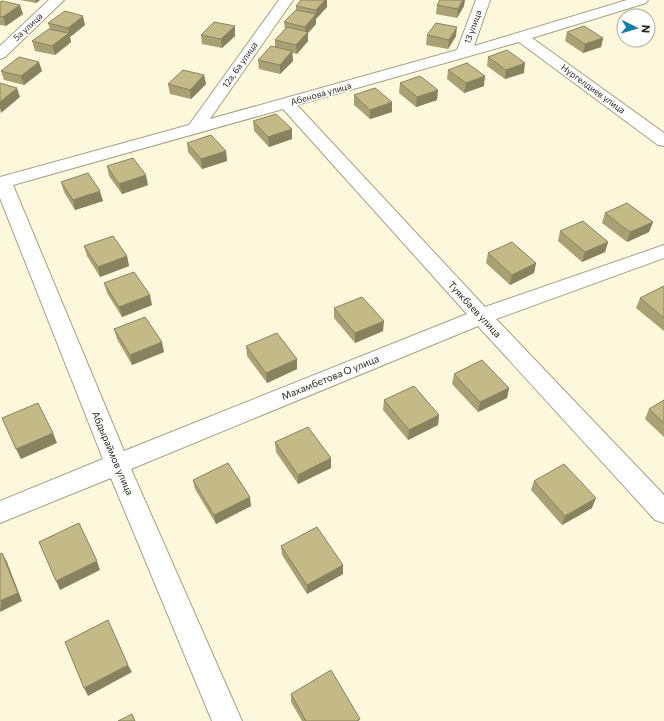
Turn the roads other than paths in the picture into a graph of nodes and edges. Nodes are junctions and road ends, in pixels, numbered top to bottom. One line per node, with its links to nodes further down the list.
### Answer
1 (57, 0): 6 (street, 5а улица)
2 (286, 0): 9 (street, 12а, 6а улица)
3 (482, 0): 7 (street, 13 улица)
4 (641, 0): 5 (street, Абенова улица)
5 (522, 37): 7 (street, Абенова улица); 10 (street, Нургелдиев улица)
6 (0, 54)
7 (463, 54): 8 (street, Абенова улица)
8 (287, 104): 9 (street, Абенова улица); 13 (street, Туякбаев улица)
9 (194, 130): 11 (street, Абенова улица)
10 (664, 141)
11 (1, 183): 14 (street, Абдыраймов улица)
12 (664, 251): 13 (street, Махамбетова О улица)
13 (481, 316): 14 (street, Махамбетова О улица); 16 (street, Туякбаев улица)
14 (117, 464): 15 (street, Махамбетова О улица); 17 (street, Абдыраймов улица)
15 (0, 512)
16 (664, 512)
17 (227, 721)

